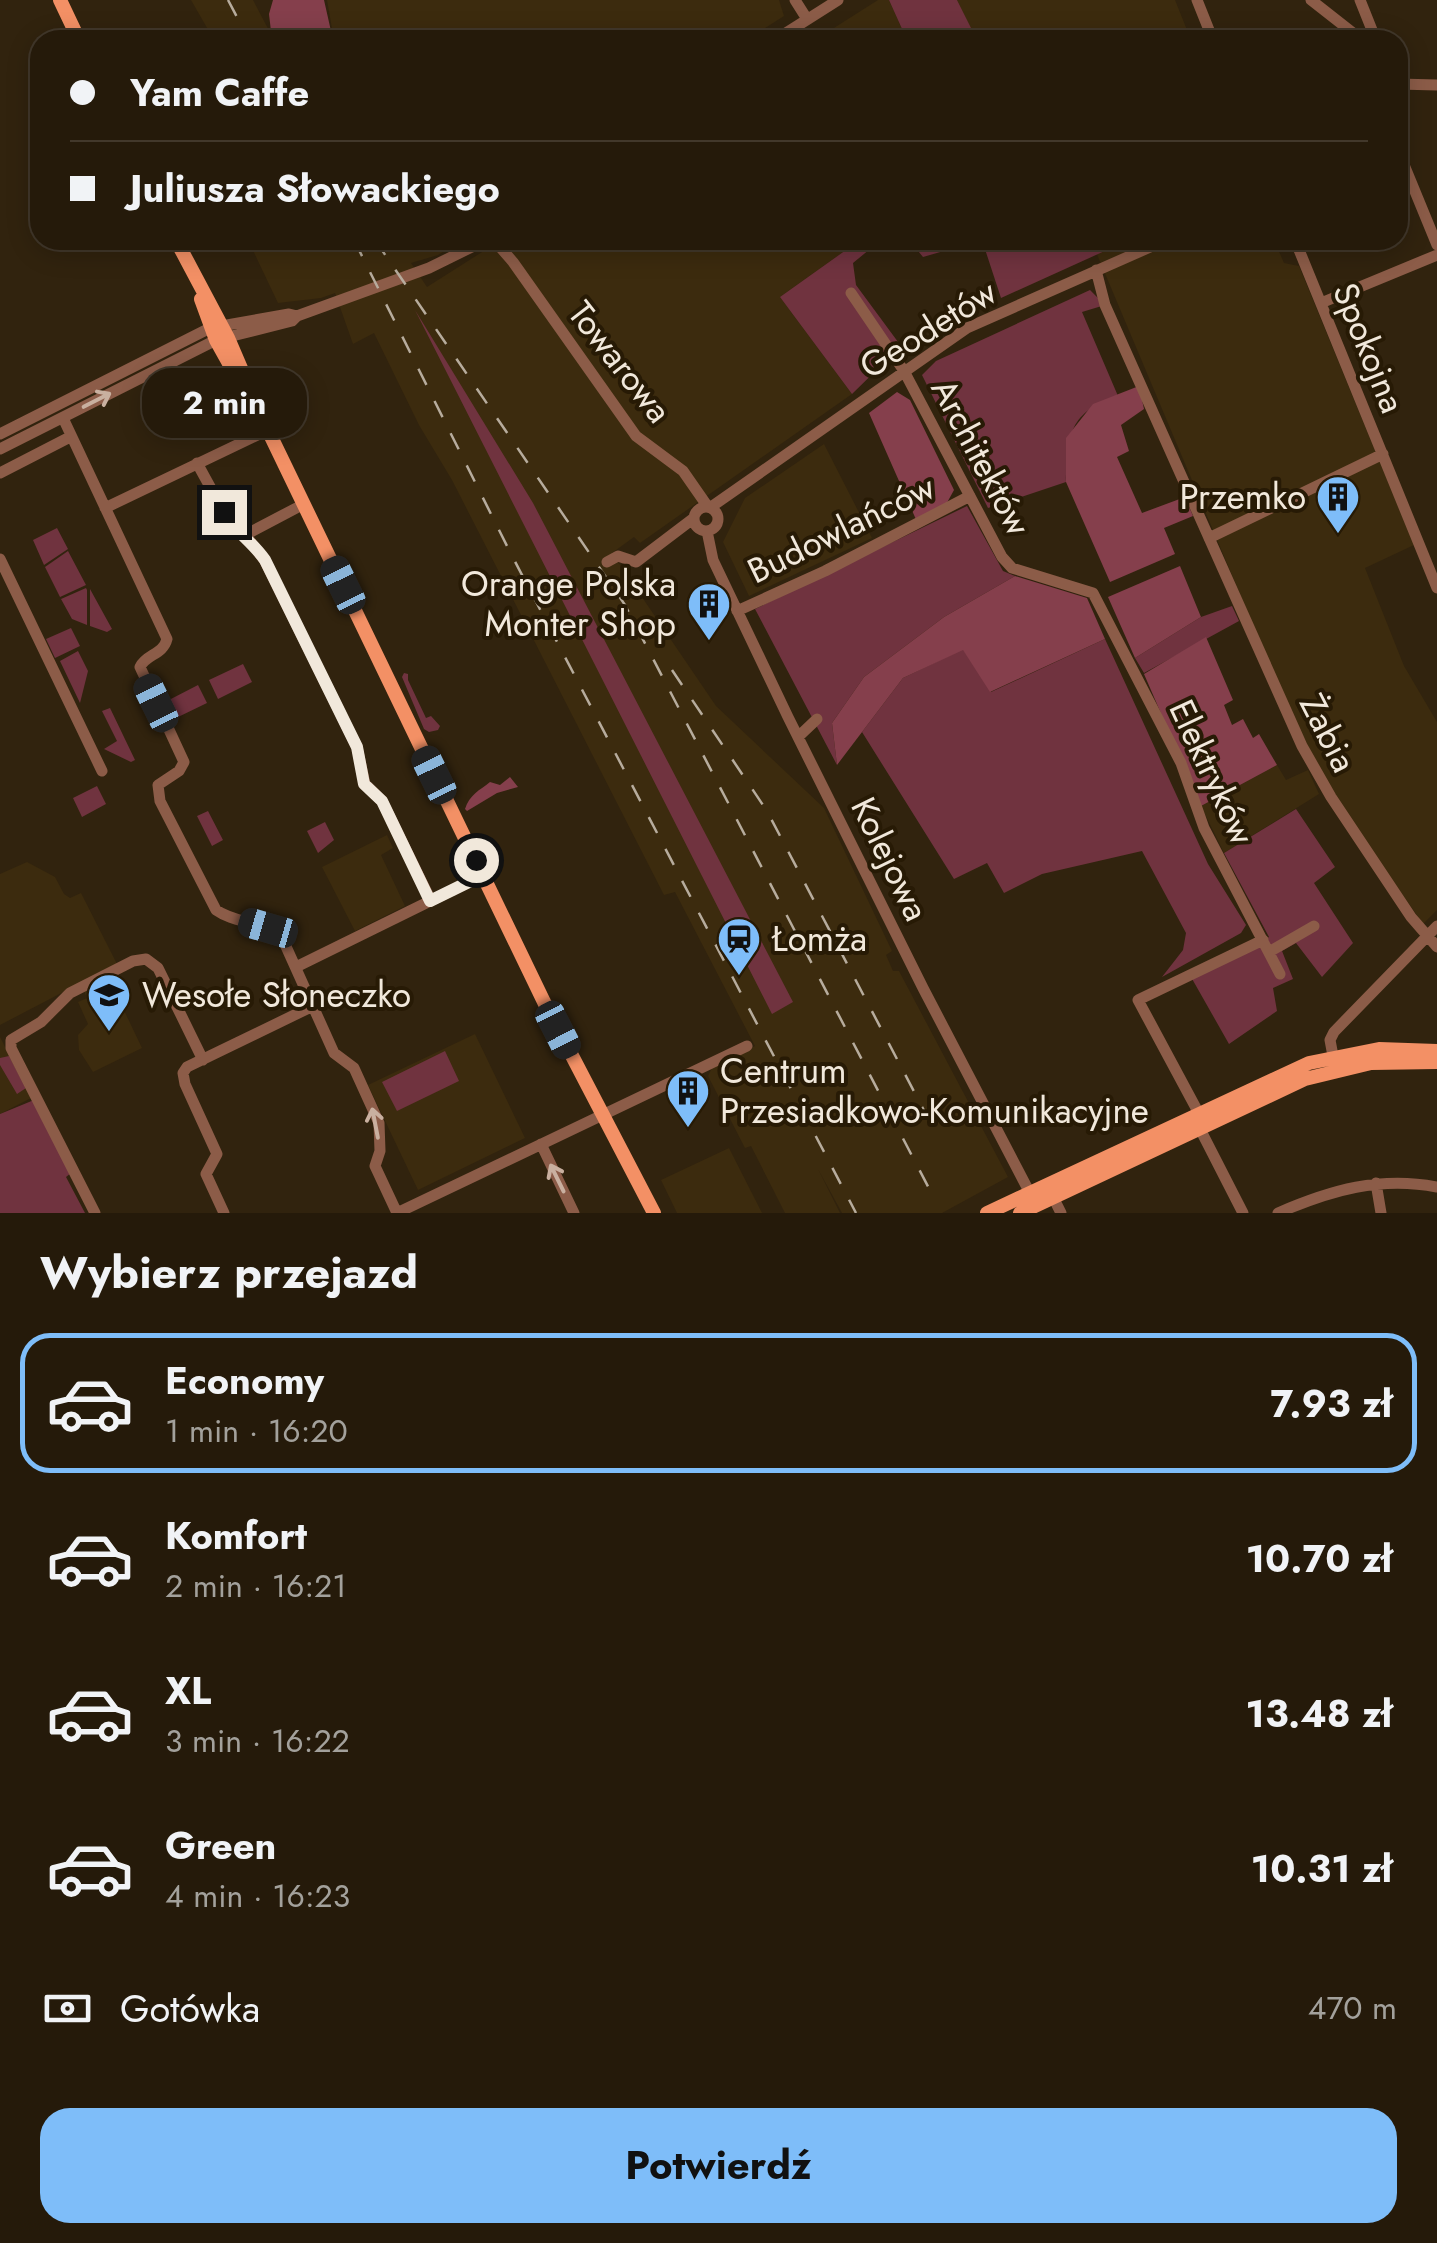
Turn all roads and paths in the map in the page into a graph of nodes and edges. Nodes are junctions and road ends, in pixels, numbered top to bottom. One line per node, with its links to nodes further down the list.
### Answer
1 (60, 0): 8 (main road)
2 (796, 0): 7 (street)
3 (838, 0): 7 (street)
4 (1196, 0): 10 (street)
5 (1311, 0): 11 (street)
6 (1360, 0): 12 (street)
7 (808, 19): 9 (street)
8 (74, 30)
9 (791, 30)
10 (1209, 30)
11 (1349, 30)
12 (1372, 30)
13 (1408, 84): 14 (street)
14 (1437, 84)
15 (1408, 174): 16 (street)
16 (1437, 245)
17 (181, 250): 30 (main road)
18 (462, 250): 24 (street)
19 (466, 250): 24 (street)
20 (503, 250): 26 (street, Towarowa)
21 (510, 250): 26 (street, Towarowa)
22 (1143, 250): 27 (street, Geodetów)
23 (1300, 250): 29 (street, Spokojna)
24 (458, 254): 30 (street)
25 (1437, 255): 29 (street)
26 (513, 262): 40 (street, Towarowa)
27 (1096, 270): 31 (street, Geodetów); 46 (street, Żabia)
28 (851, 293): 31 (street, Architektów)
29 (1321, 303): 37 (street, Spokojna)
30 (219, 332): 32 (street, one-way to 30); 33 (main road); 34 (street)
31 (904, 372): 41 (street, Architektów); 44 (street, Geodetów)
32 (63, 418): 35 (street); 36 (street)
33 (266, 426): 38 (street); 42 (main road)
34 (0, 434)
35 (70, 437): 39 (street); 43 (street)
36 (0, 449)
37 (1383, 454): 46 (street); 49 (street, Spokojna)
38 (197, 464): 43 (street); 45 (street)
39 (0, 473)
40 (694, 486): 44 (street, Kolejowa)
41 (970, 496): 50 (street, Architektów); 51 (street, Budowlańców)
42 (304, 504): 45 (street); 55 (main road)
43 (105, 508): 62 (street)
44 (705, 517): 48 (street); 51 (street, Kolejowa)
45 (243, 536): 56 (street)
46 (1209, 538): 59 (street, Żabia)
47 (0, 559): 54 (street)
48 (606, 562)
49 (1437, 588)
50 (1094, 593): 60 (street, Elektryków)
51 (738, 611): 53 (street, Kolejowa)
52 (817, 718): 53 (street)
53 (798, 737): 76 (street, Kolejowa)
54 (102, 771)
55 (483, 875): 56 (street); 70 (main road)
56 (430, 901): 62 (street)
57 (1314, 926): 60 (street)
58 (1437, 926): 59 (street)
59 (1426, 937): 61 (street, Żabia); 67 (street)
60 (1266, 946): 63 (street, Elektryków); 71 (street)
61 (1437, 947)
62 (296, 968): 64 (street)
63 (1280, 974)
64 (313, 1006): 68 (street); 79 (street, one-way to 64)
65 (747, 1046): 70 (street)
66 (1437, 1051): 67 (main road)
67 (1333, 1056): 71 (main road)
68 (203, 1060): 77 (street); 78 (street)
69 (1437, 1062): 71 (main road)
70 (601, 1114): 72 (street); 81 (main road); 82 (main road)
71 (1198, 1120): 75 (main road); 76 (main road); 86 (street)
72 (541, 1144): 79 (street); 80 (street, one-way to 72)
73 (1376, 1184): 74 (street); 87 (street); 88 (street)
74 (1437, 1187)
75 (1053, 1197): 76 (main road); 85 (street)
76 (1033, 1199): 83 (main road); 84 (main road)
77 (95, 1213)
78 (224, 1213)
79 (397, 1213)
80 (574, 1213)
81 (644, 1213)
82 (654, 1213)
83 (988, 1213)
84 (1020, 1213)
85 (1061, 1213)
86 (1243, 1213)
87 (1278, 1213)
88 (1381, 1213)

